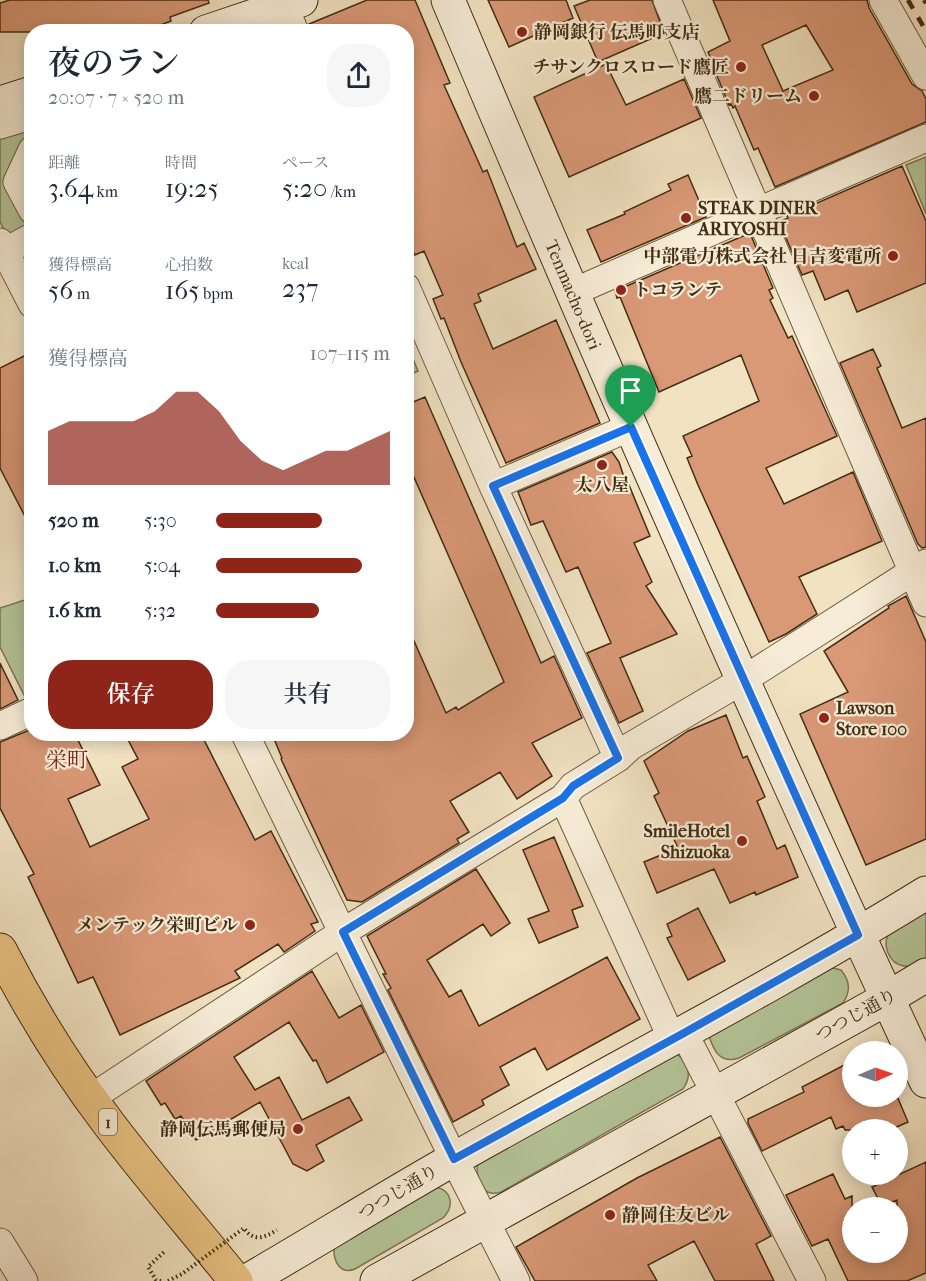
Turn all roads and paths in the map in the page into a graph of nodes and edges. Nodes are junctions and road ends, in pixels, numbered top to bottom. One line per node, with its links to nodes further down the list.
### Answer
1 (448, 0): 18 (main road, Tenmacho-dori)
2 (667, 0): 14 (street)
3 (883, 0): 6 (street)
4 (277, 13): 5 (main road)
5 (236, 24)
6 (926, 76)
7 (24, 96): 8 (main road)
8 (0, 104)
9 (24, 118): 10 (street)
10 (0, 125)
11 (926, 138): 14 (street)
12 (24, 167): 13 (street)
13 (24, 195)
14 (758, 212): 18 (street); 22 (street)
15 (24, 240): 16 (street)
16 (2, 247): 17 (street)
17 (24, 289)
18 (571, 293): 20 (main road, Tenmacho-dori)
19 (414, 305): 21 (street)
20 (631, 427): 21 (street); 24 (main road, Tenmacho-dori)
21 (493, 486): 28 (street)
22 (919, 567): 23 (street); 24 (street)
23 (926, 603)
24 (742, 680): 28 (street); 32 (main road, Tenmacho-dori)
25 (24, 715): 26 (street)
26 (0, 726)
27 (248, 741): 31 (street)
28 (618, 758): 29 (street)
29 (563, 798): 31 (street); 36 (street)
30 (926, 893): 32 (main road, つつじ通り)
31 (343, 932): 39 (street); 40 (street)
32 (858, 935): 35 (main road, Tenmacho-dori); 36 (main road, つつじ通り)
33 (0, 950): 39 (highway, 1)
34 (926, 975): 35 (main road, つつじ通り)
35 (888, 999): 37 (main road, Tenmacho-dori); 38 (main road, つつじ通り)
36 (678, 1036): 38 (street); 40 (main road, つつじ通り)
37 (926, 1081)
38 (715, 1093): 41 (main road, つつじ通り); 52 (street)
39 (91, 1098): 48 (highway, 1)
40 (454, 1159): 41 (street); 49 (main road, つつじ通り)
41 (486, 1222): 50 (main road, つつじ通り); 51 (street)
42 (277, 1230): 47 (path, bridge)
43 (0, 1242): 45 (street)
44 (164, 1252): 46 (path)
45 (24, 1281)
46 (160, 1281)
47 (168, 1281)
48 (236, 1281)
49 (247, 1281)
50 (377, 1281)
51 (516, 1281)
52 (812, 1281)

